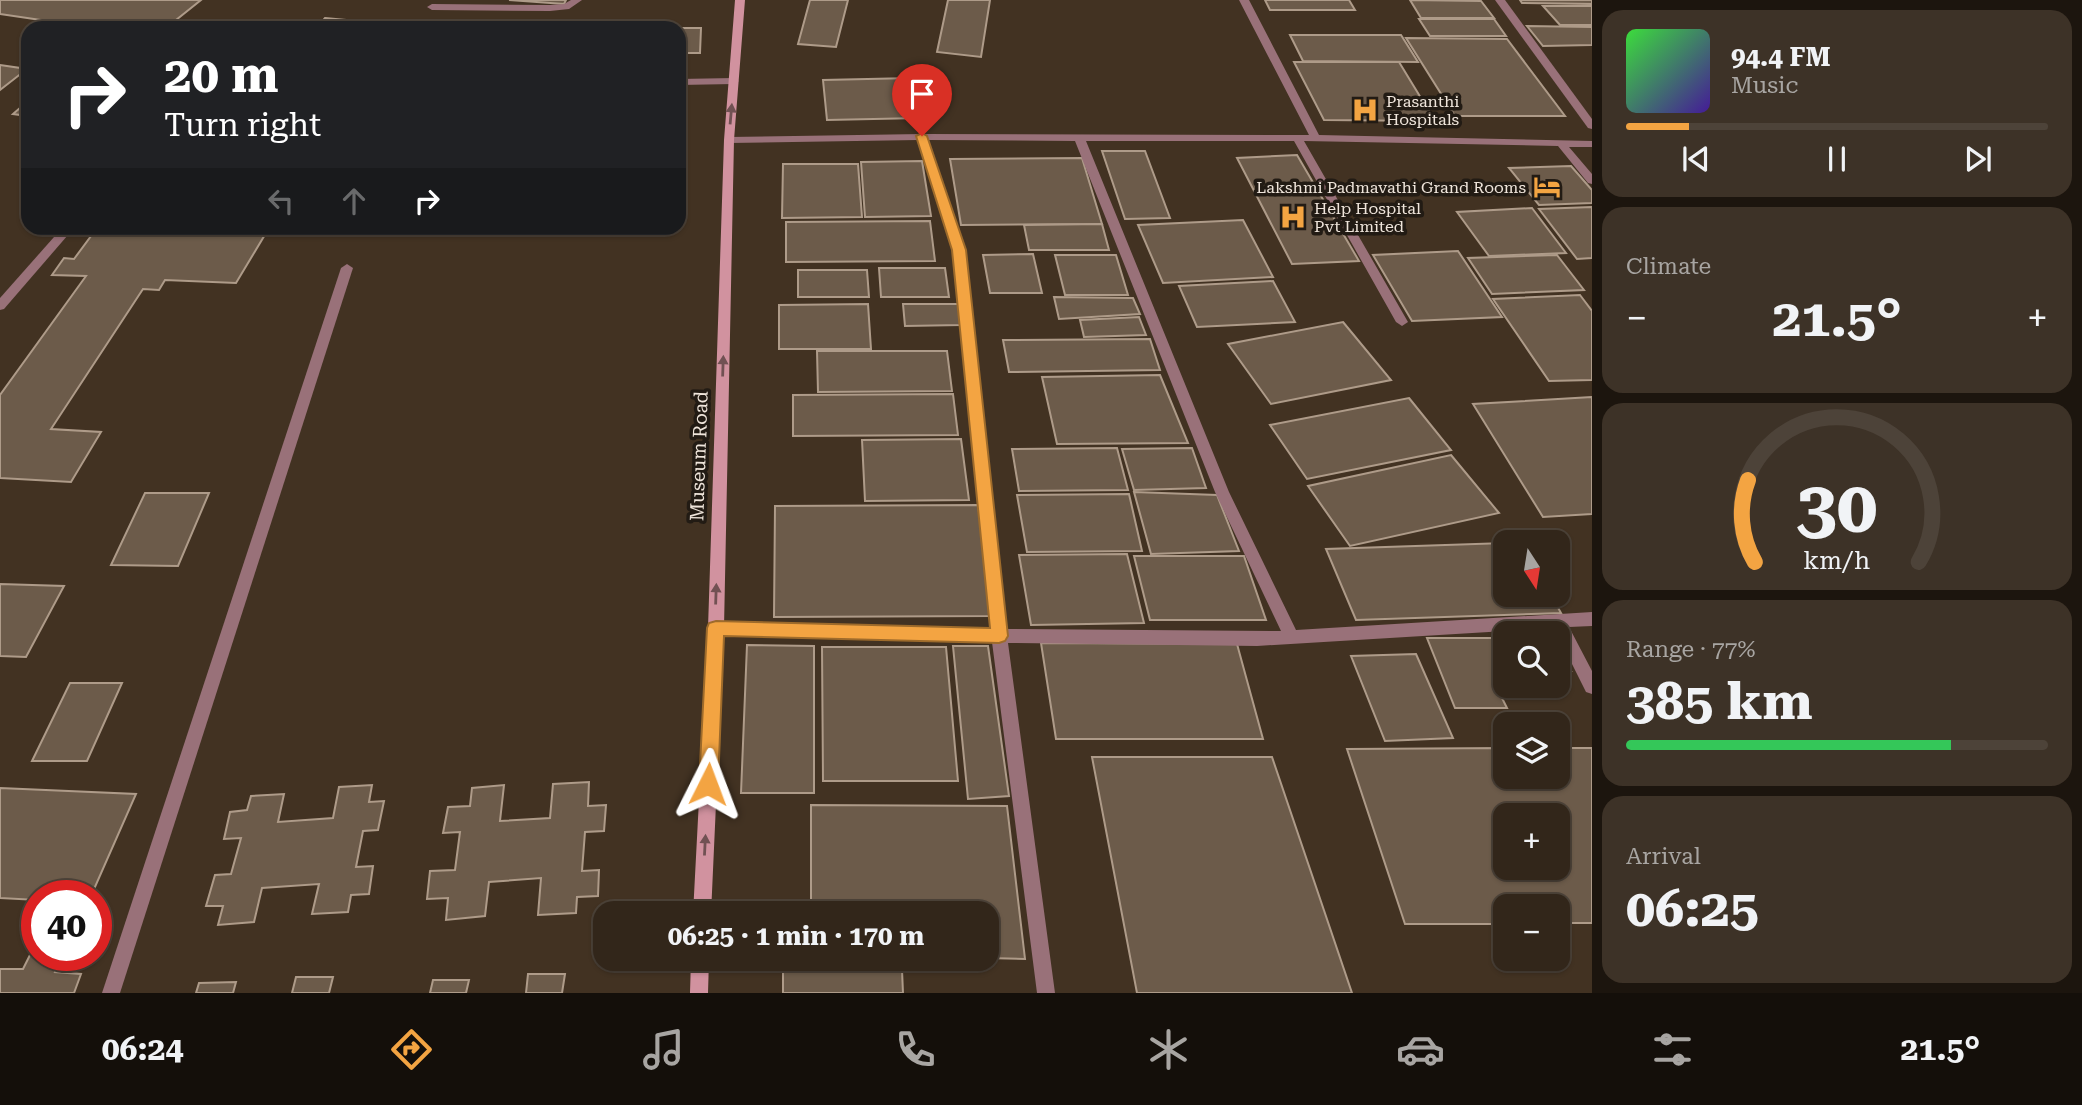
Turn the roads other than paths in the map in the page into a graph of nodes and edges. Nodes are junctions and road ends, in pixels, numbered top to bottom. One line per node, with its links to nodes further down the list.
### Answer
1 (577, 0): 5 (street)
2 (740, 0): 6 (street, Museum Road)
3 (1244, 0): 12 (street)
4 (1500, 0): 8 (street)
5 (432, 6)
6 (734, 81): 7 (street); 13 (street, Museum Road, one-way to 6)
7 (686, 82)
8 (1592, 126)
9 (922, 136): 10 (street); 13 (street); 24 (street)
10 (1079, 137): 11 (street); 25 (street)
11 (1297, 138): 12 (street); 20 (street)
12 (1316, 139): 15 (street)
13 (729, 140): 23 (street, Museum Road, one-way to 13)
14 (1592, 144): 15 (street)
15 (1562, 145): 16 (street)
16 (1592, 181)
17 (62, 235): 19 (street)
18 (348, 268): 29 (street)
19 (0, 306)
20 (1402, 322)
21 (1592, 619): 22 (street)
22 (1558, 620): 25 (street); 26 (street)
23 (716, 628): 24 (street); 27 (street, Museum Road, one-way to 23)
24 (999, 636): 25 (street); 31 (street)
25 (1292, 638)
26 (1592, 687)
27 (703, 901)
28 (700, 971): 30 (street)
29 (111, 993)
30 (699, 993)
31 (1046, 993)

